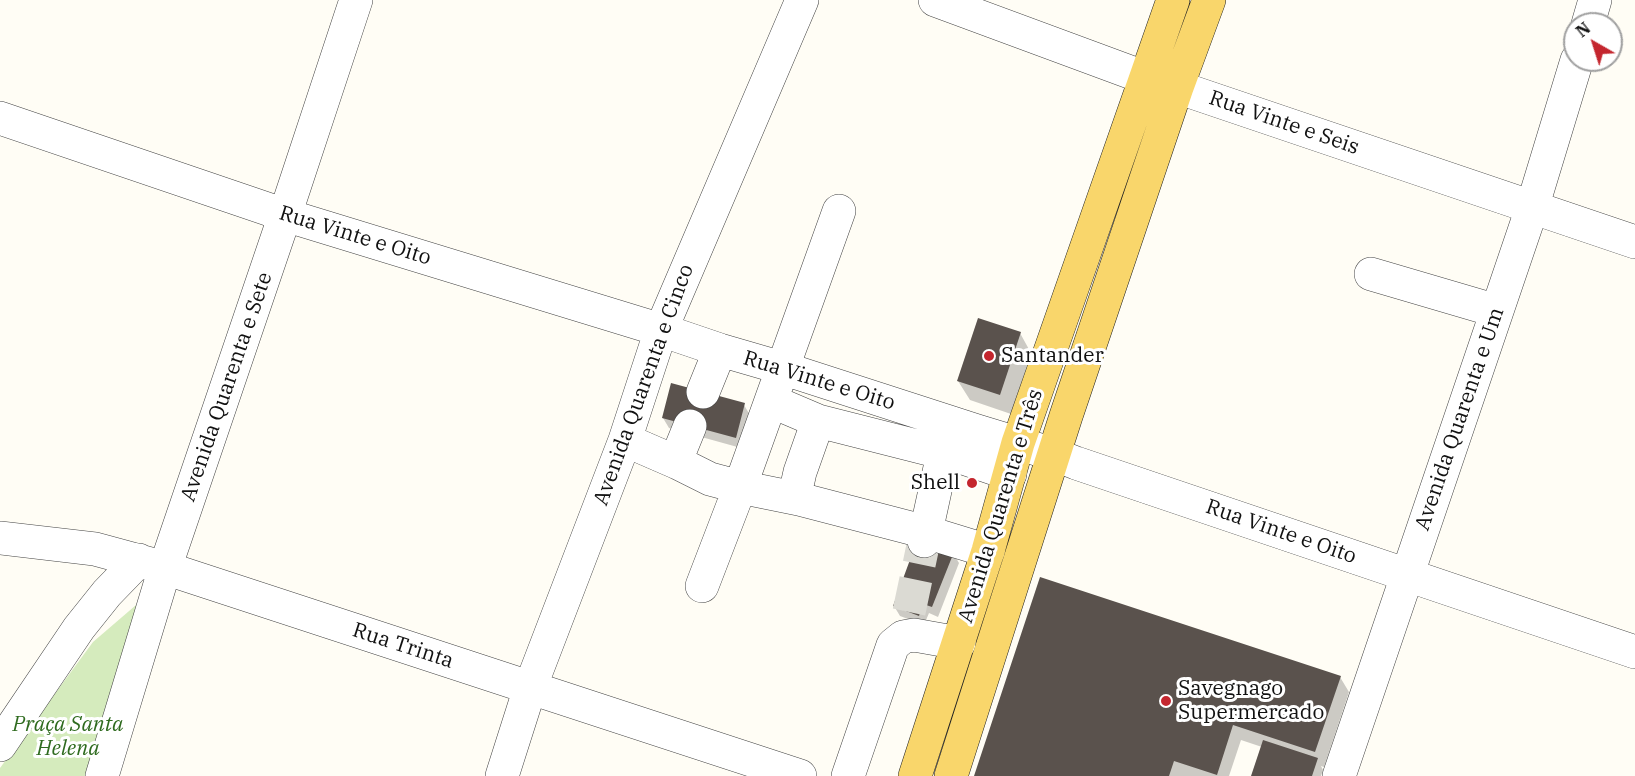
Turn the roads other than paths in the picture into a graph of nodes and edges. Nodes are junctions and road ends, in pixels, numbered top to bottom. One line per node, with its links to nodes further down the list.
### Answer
1 (356, 0): 12 (street, Avenida Quarenta e Sete)
2 (802, 0): 16 (street, Avenida Quarenta e Cinco)
3 (936, 0): 7 (street, Rua Vinte e Seis)
4 (1173, 0): 7 (main road, Avenida Quarenta e Três)
5 (1209, 0): 8 (main road, Avenida Quarenta e Três)
6 (1573, 72): 10 (street, Avenida Quarenta e Um)
7 (1146, 78): 8 (street, Rua Vinte e Seis); 26 (main road, Avenida Quarenta e Três)
8 (1177, 87): 10 (street, Rua Vinte e Seis); 25 (main road, Avenida Quarenta e Três)
9 (0, 118): 12 (street, Rua Vinte e Oito)
10 (1532, 208): 13 (street, Rua Vinte e Seis); 15 (street, Avenida Quarenta e Um)
11 (839, 211): 18 (street)
12 (285, 215): 16 (street, Rua Vinte e Oito); 33 (street, Avenida Quarenta e Sete)
13 (1635, 242)
14 (1371, 274): 15 (street)
15 (1497, 311): 34 (street, Avenida Quarenta e Um)
16 (661, 330): 17 (street, Rua Vinte e Oito); 23 (street, Avenida Quarenta e Cinco)
17 (720, 350): 18 (street, Rua Vinte e Oito); 19 (street)
18 (782, 369): 20 (street); 26 (street, Rua Vinte e Oito)
19 (703, 392)
20 (771, 401): 21 (street); 28 (street)
21 (818, 421): 24 (street); 29 (street)
22 (690, 426): 27 (street)
23 (625, 440): 27 (street); 38 (street, Avenida Quarenta e Cinco)
24 (943, 453): 26 (street); 30 (street)
25 (1053, 454): 26 (street, Rua Vinte e Oito); 34 (street, Rua Vinte e Oito); 45 (main road, Avenida Quarenta e Três)
26 (1014, 459): 32 (main road, Avenida Quarenta e Três)
27 (678, 463): 28 (street)
28 (740, 487): 29 (street); 35 (street)
29 (799, 499): 30 (street)
30 (925, 537): 32 (street)
31 (0, 538): 33 (street, Rua Trinta)
32 (988, 551): 36 (main road, Avenida Quarenta e Três)
33 (152, 564): 38 (street, Rua Trinta); 39 (street); 40 (street, Avenida Quarenta e Sete)
34 (1407, 575): 37 (street, Rua Vinte e Oito); 46 (street, Avenida Quarenta e Um)
35 (702, 586)
36 (958, 643): 43 (street); 44 (main road, Avenida Quarenta e Três)
37 (1635, 652)
38 (530, 688): 41 (street, Avenida Quarenta e Cinco); 42 (street, Rua Trinta)
39 (0, 745)
40 (102, 776)
41 (502, 776)
42 (801, 776)
43 (848, 776)
44 (915, 776)
45 (951, 776)
46 (1339, 776)

